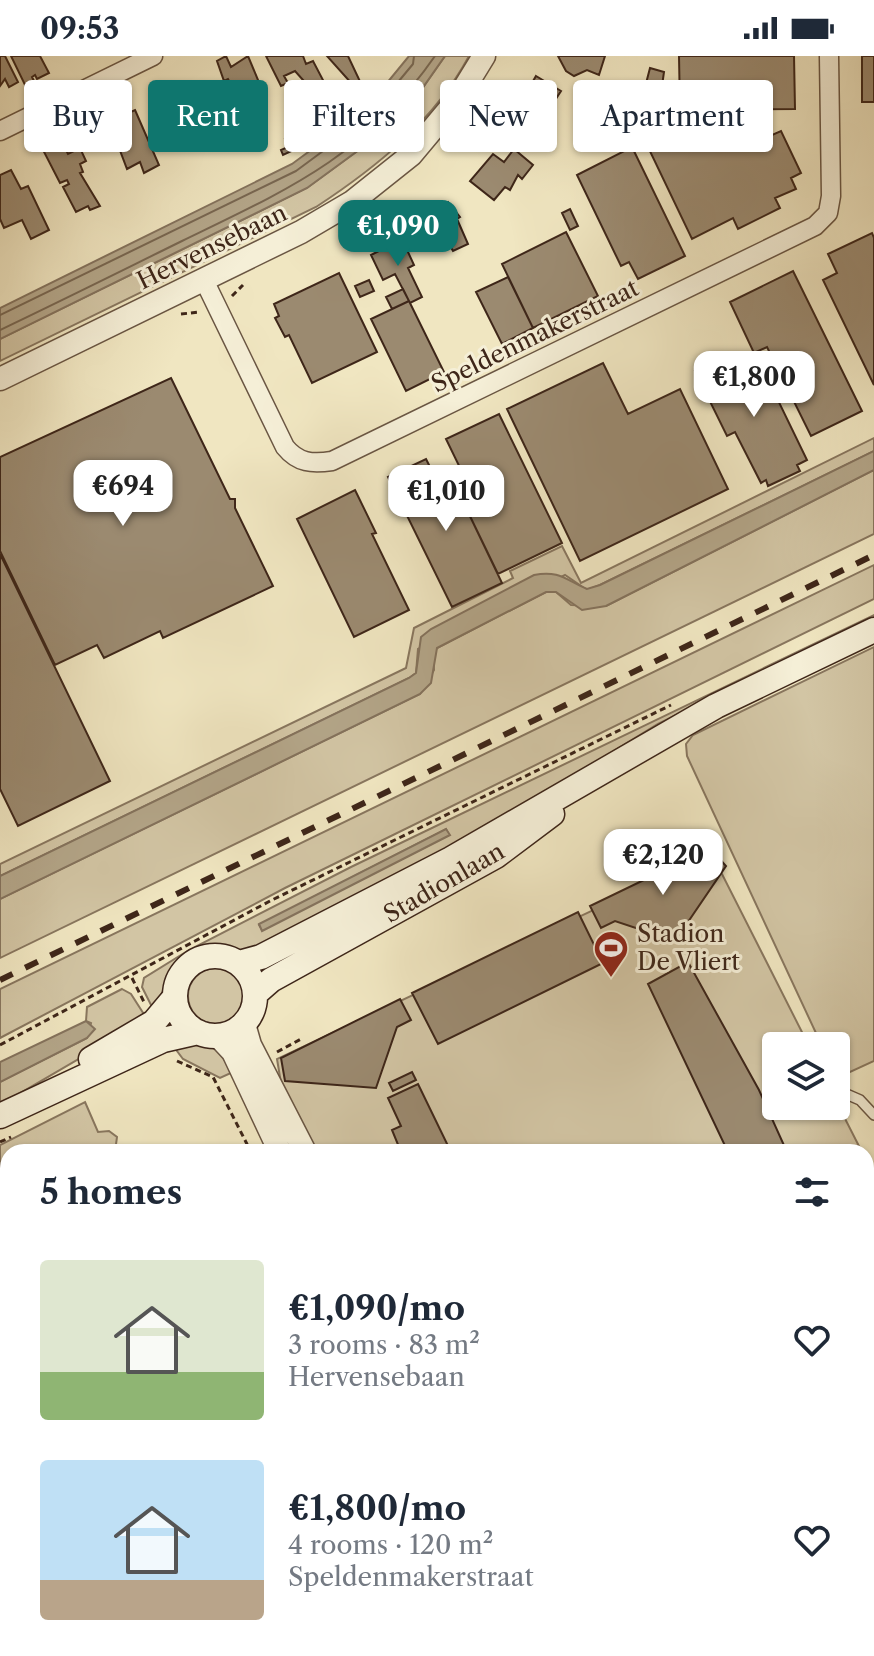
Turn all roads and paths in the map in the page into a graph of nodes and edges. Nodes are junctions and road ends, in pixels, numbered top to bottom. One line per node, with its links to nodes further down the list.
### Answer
1 (108, 56): 5 (street)
2 (153, 56): 5 (street)
3 (484, 56): 7 (street, Hervensebaan)
4 (829, 56): 7 (street, Speldenmakerstraat)
5 (117, 74): 6 (street)
6 (0, 131)
7 (204, 280): 8 (street, Hervensebaan)
8 (0, 379)
9 (874, 630): 11 (main road, Stadionlaan)
10 (676, 703): 17 (path)
11 (624, 759): 12 (main road, Stadionlaan); 13 (main road, Stadionlaan)
12 (239, 963): 13 (main road); 14 (main road)
13 (255, 994): 15 (main road)
14 (175, 997): 16 (main road); 20 (main road)
15 (244, 1024): 16 (main road); 25 (street)
16 (208, 1034): 20 (main road); 24 (street)
17 (0, 1045)
18 (171, 1056): 23 (path)
19 (850, 1096): 21 (lane)
20 (30, 1101): 22 (main road)
21 (874, 1115)
22 (0, 1116)
23 (247, 1144)
24 (276, 1144)
25 (301, 1144)

